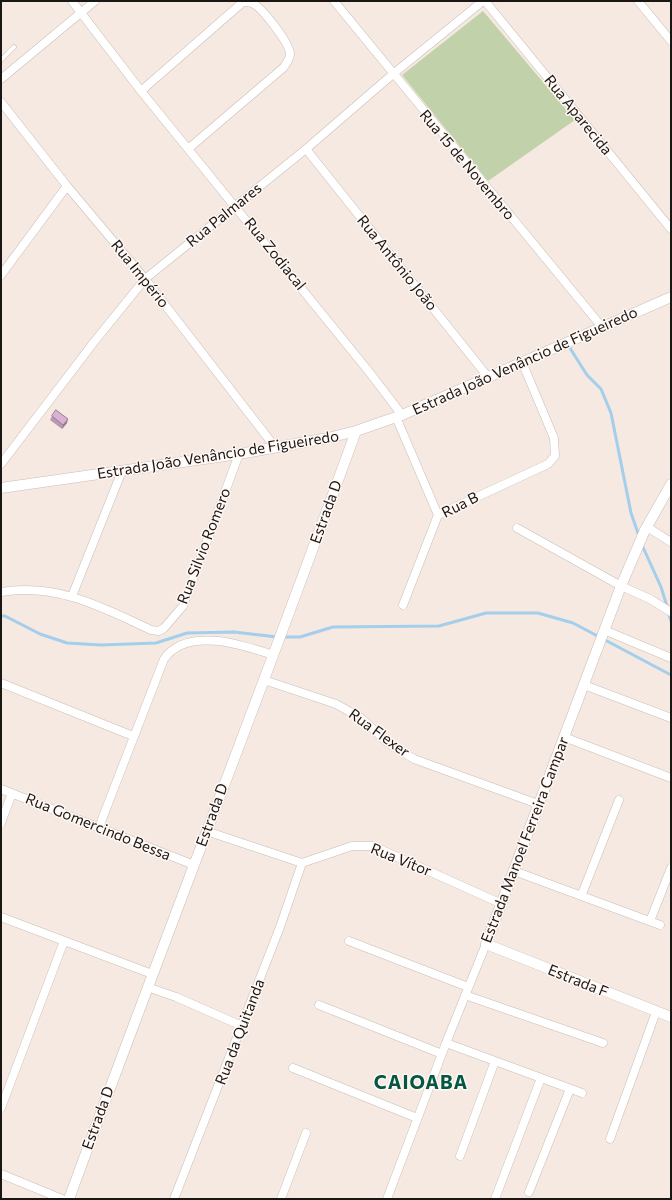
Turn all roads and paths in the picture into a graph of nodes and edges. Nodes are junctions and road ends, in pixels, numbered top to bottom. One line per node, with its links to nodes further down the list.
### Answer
1 (72, 1): 6 (street, Rua Zodiacal)
2 (95, 1): 6 (street)
3 (334, 1): 10 (street, Rua 15 de Novembro)
4 (484, 1): 10 (street, Rua Palmares); 18 (street, Rua Aparecida)
5 (638, 1): 7 (street)
6 (81, 13): 11 (street); 12 (street, Rua Zodiacal)
7 (671, 41)
8 (14, 47): 9 (lane)
9 (1, 60)
10 (393, 74): 15 (street, Rua Palmares); 22 (street, Rua 15 de Novembro)
11 (1, 79)
12 (141, 91): 14 (street, Rua Zodiacal); 14 (street)
13 (1, 102): 16 (street, Rua Império)
14 (188, 149): 17 (street, Rua Zodiacal)
15 (306, 149): 17 (street, Rua Palmares); 24 (street, Rua Antônio João)
16 (67, 186): 19 (street); 20 (street, Rua Império)
17 (236, 205): 20 (street, Rua Palmares); 25 (street, Rua Zodiacal)
18 (671, 229)
19 (1, 275)
20 (145, 279): 27 (street, Rua Império); 29 (street, Rua Palmares)
21 (671, 297): 22 (street, Estrada João Venâncio de Figueiredo)
22 (602, 327): 23 (street, Estrada João Venâncio de Figueiredo)
23 (522, 362): 24 (street, Estrada João Venâncio de Figueiredo); 33 (street, Rua B)
24 (488, 377): 25 (street, Estrada João Venâncio de Figueiredo)
25 (399, 416): 26 (street, Estrada João Venâncio de Figueiredo); 33 (street, Rua Zodiacal)
26 (356, 431): 27 (street, Estrada João Venâncio de Figueiredo); 43 (street, Estrada D)
27 (275, 447): 28 (street, Estrada João Venâncio de Figueiredo)
28 (239, 454): 30 (street, Estrada João Venâncio de Figueiredo); 39 (street, Rua Silvio Romero)
29 (1, 464)
30 (122, 471): 32 (street, Estrada João Venâncio de Figueiredo); 39 (street)
31 (671, 484): 35 (street, Estrada Manoel Ferreira Campar)
32 (1, 488)
33 (438, 515): 40 (street, Rua B)
34 (517, 528): 37 (street)
35 (646, 528): 36 (street); 37 (street, Estrada Manoel Ferreira Campar)
36 (671, 542)
37 (621, 586): 41 (street); 42 (street, Estrada Manoel Ferreira Campar)
38 (1, 592): 39 (street)
39 (72, 596)
40 (403, 605)
41 (671, 612)
42 (604, 630): 44 (street); 47 (street, Estrada Manoel Ferreira Campar)
43 (274, 652): 45 (street, Estrada D); 49 (street)
44 (671, 658)
45 (264, 680): 55 (street, Rua Flexer); 58 (street, Estrada D)
46 (1, 683): 49 (street)
47 (584, 685): 48 (street); 50 (street, Estrada Manoel Ferreira Campar)
48 (671, 718)
49 (133, 736): 57 (street)
50 (564, 737): 51 (street); 55 (street, Estrada Manoel Ferreira Campar)
51 (671, 778)
52 (1, 789): 53 (street, Rua Gomercindo Bessa)
53 (12, 793): 56 (street); 57 (street, Rua Gomercindo Bessa)
54 (619, 800): 63 (street)
55 (538, 804): 62 (street, Estrada Manoel Ferreira Campar)
56 (1, 823)
57 (99, 828): 60 (street, Rua Gomercindo Bessa)
58 (206, 831): 59 (street); 60 (street, Estrada D)
59 (302, 863): 64 (street, Rua Vítor); 78 (street, Rua da Quitanda)
60 (194, 865): 71 (street, Estrada D)
61 (671, 868): 66 (street)
62 (514, 870): 63 (street); 64 (street, Estrada Manoel Ferreira Campar)
63 (582, 894): 66 (street)
64 (502, 904): 70 (street, Estrada Manoel Ferreira Campar)
65 (1, 917): 68 (street)
66 (650, 921): 67 (street)
67 (660, 924)
68 (64, 941): 71 (street); 87 (street)
69 (349, 941): 73 (street)
70 (486, 944): 73 (street, Estrada Manoel Ferreira Campar); 76 (street, Estrada F)
71 (152, 974): 72 (street, Estrada D)
72 (147, 987): 78 (street); 95 (street, Estrada D)
73 (468, 987): 74 (street, Estrada Manoel Ferreira Campar)
74 (465, 995): 79 (street, Estrada Manoel Ferreira Campar); 80 (street)
75 (319, 1005): 81 (street)
76 (656, 1012): 77 (street, Estrada F); 90 (street)
77 (671, 1017)
78 (242, 1026): 96 (street, Rua da Quitanda)
79 (446, 1042): 81 (street, Estrada Manoel Ferreira Campar); 82 (street)
80 (603, 1043)
81 (442, 1054): 88 (street, Estrada Manoel Ferreira Campar)
82 (495, 1061): 84 (street); 91 (street)
83 (293, 1068): 88 (street)
84 (541, 1078): 85 (street); 99 (street)
85 (570, 1089): 86 (street); 93 (street)
86 (582, 1093)
87 (1, 1108)
88 (417, 1118): 98 (street, Estrada Manoel Ferreira Campar)
89 (306, 1133): 97 (street)
90 (610, 1139)
91 (460, 1156)
92 (1, 1174): 94 (street)
93 (528, 1192)
94 (62, 1199)
95 (69, 1199)
96 (174, 1199)
97 (281, 1199)
98 (387, 1199)
99 (495, 1199)

